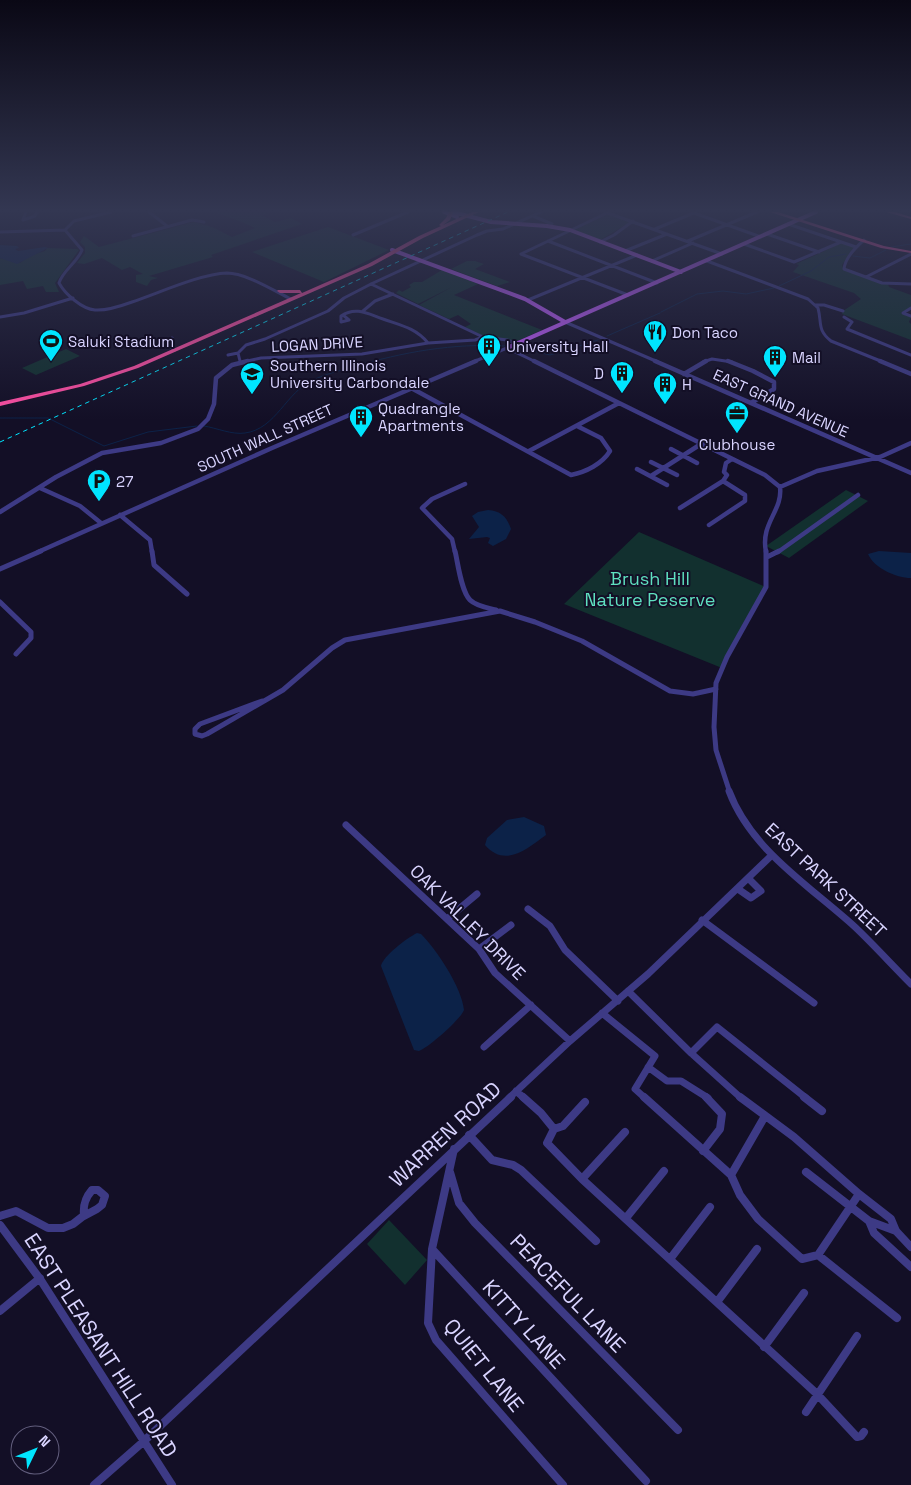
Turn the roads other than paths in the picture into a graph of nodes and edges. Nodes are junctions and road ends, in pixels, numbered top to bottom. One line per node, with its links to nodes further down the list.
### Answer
1 (58, 281): 21 (street)
2 (194, 281): 21 (street)
3 (254, 281): 22 (street)
4 (255, 281): 18 (street)
5 (332, 281): 17 (highway)
6 (377, 281): 15 (street)
7 (478, 281): 23 (main road, EAST GRAND AVENUE)
8 (574, 281): 23 (street)
9 (595, 281): 20 (street)
10 (652, 281): 14 (street)
11 (661, 281): 14 (main road, SOUTH WALL STREET)
12 (762, 281): 24 (street)
13 (879, 281): 16 (street)
14 (657, 283): 20 (main road, SOUTH WALL STREET)
15 (371, 284): 19 (street); 39 (street)
16 (911, 284)
17 (315, 289): 18 (highway); 22 (highway)
18 (280, 291): 22 (street)
19 (393, 294): 26 (street); 33 (street)
20 (628, 295): 32 (main road, SOUTH WALL STREET)
21 (73, 298): 30 (street)
22 (292, 298): 38 (highway)
23 (528, 300): 32 (main road, EAST GRAND AVENUE)
24 (815, 305): 27 (street); 44 (street)
25 (911, 308): 29 (street)
26 (363, 311): 28 (street); 35 (street)
27 (844, 312)
28 (343, 315)
29 (911, 316)
30 (0, 317)
31 (844, 317): 41 (street)
32 (566, 322): 36 (main road, SOUTH WALL STREET); 43 (street, EAST GRAND AVENUE)
33 (483, 337): 35 (street, LOGAN DRIVE); 36 (street, LOGAN DRIVE)
34 (172, 338): 38 (street)
35 (428, 343): 42 (street, LOGAN DRIVE)
36 (516, 344): 37 (main road, SOUTH WALL STREET)
37 (507, 348): 45 (street, SOUTH WALL STREET); 46 (street)
38 (175, 350): 48 (highway)
39 (238, 353): 40 (street); 42 (street)
40 (228, 355)
41 (911, 355)
42 (240, 361): 68 (street, LOGAN DRIVE)
43 (684, 374): 47 (street, EAST GRAND AVENUE); 47 (street)
44 (911, 374)
45 (413, 389): 53 (street); 72 (street, SOUTH WALL STREET)
46 (619, 403): 49 (street); 51 (street)
47 (751, 403): 55 (street, EAST GRAND AVENUE)
48 (0, 404)
49 (577, 426): 53 (street); 53 (street)
50 (911, 443): 55 (street)
51 (700, 444): 54 (street); 56 (street)
52 (671, 449): 54 (street)
53 (529, 451)
54 (684, 456): 58 (street); 60 (street)
55 (879, 458): 61 (street, EAST GRAND AVENUE); 67 (street)
56 (732, 459): 64 (street); 67 (street)
57 (651, 462): 60 (street)
58 (698, 463)
59 (637, 468): 63 (street)
60 (663, 468): 62 (street); 63 (street)
61 (911, 473)
62 (676, 475)
63 (651, 476): 66 (street)
64 (722, 481): 70 (street); 74 (street)
65 (464, 484): 79 (street)
66 (667, 485)
67 (780, 487): 75 (street, EAST PARK STREET)
68 (40, 488): 71 (street, LOGAN DRIVE); 73 (street)
69 (858, 495): 75 (street)
70 (680, 508)
71 (0, 512)
72 (120, 515): 73 (street, SOUTH WALL STREET); 77 (street)
73 (101, 523): 76 (street, SOUTH WALL STREET)
74 (709, 525)
75 (767, 557): 81 (street, EAST PARK STREET)
76 (0, 569)
77 (186, 594)
78 (0, 602): 80 (street)
79 (500, 611): 81 (street); 82 (street)
80 (16, 654)
81 (716, 689): 84 (street, EAST PARK STREET)
82 (262, 701): 82 (street)
83 (346, 825): 89 (street, OAK VALLEY DRIVE)
84 (772, 855): 85 (street, WARREN ROAD); 93 (street, EAST PARK STREET)
85 (748, 878): 86 (street, WARREN ROAD); 86 (street)
86 (738, 889): 90 (street, WARREN ROAD)
87 (477, 894): 89 (street)
88 (528, 910): 95 (street)
89 (447, 919): 92 (street, OAK VALLEY DRIVE)
90 (702, 920): 94 (street, WARREN ROAD); 96 (street)
91 (511, 925): 92 (street)
92 (479, 949): 97 (street, OAK VALLEY DRIVE)
93 (911, 984)
94 (628, 991): 95 (street, WARREN ROAD); 101 (street)
95 (618, 1001): 98 (street, WARREN ROAD)
96 (814, 1003)
97 (531, 1006): 99 (street, OAK VALLEY DRIVE); 100 (street)
98 (602, 1013): 99 (street, WARREN ROAD); 102 (street)
99 (570, 1041): 103 (street, WARREN ROAD)
100 (484, 1046)
101 (691, 1053): 105 (street); 106 (street)
102 (648, 1067): 111 (street); 111 (street)
103 (516, 1091): 107 (street); 109 (street, WARREN ROAD)
104 (585, 1102): 107 (street)
105 (822, 1111)
106 (765, 1116): 115 (street); 117 (street)
107 (554, 1129): 116 (street)
108 (624, 1132): 116 (street)
109 (469, 1135): 110 (street, WARREN ROAD); 126 (street)
110 (454, 1148): 112 (street); 144 (street, WARREN ROAD)
111 (703, 1151): 115 (street)
112 (449, 1170): 128 (street); 142 (street, PEACEFUL LANE)
113 (664, 1170): 122 (street)
114 (806, 1172): 119 (street)
115 (731, 1175): 130 (street)
116 (582, 1179): 122 (street)
117 (859, 1194): 119 (street); 125 (street)
118 (710, 1206): 131 (street)
119 (850, 1208): 123 (street); 130 (street)
120 (84, 1215): 121 (street)
121 (0, 1216)
122 (626, 1218): 131 (street)
123 (869, 1221): 125 (street); 132 (street)
124 (0, 1226): 133 (street, EAST PLEASANT HILL ROAD)
125 (896, 1231): 127 (street)
126 (596, 1241)
127 (911, 1247)
128 (432, 1249): 145 (street, KITTY LANE); 148 (street, QUIET LANE)
129 (757, 1249): 135 (street)
130 (818, 1255): 137 (street)
131 (670, 1259): 135 (street)
132 (911, 1267)
133 (40, 1278): 136 (street); 144 (street, EAST PLEASANT HILL ROAD)
134 (804, 1293): 139 (street)
135 (717, 1302): 139 (street)
136 (0, 1311)
137 (896, 1318)
138 (857, 1336): 140 (street)
139 (764, 1347): 140 (street)
140 (817, 1394): 141 (street); 143 (street)
141 (806, 1412)
142 (678, 1430)
143 (864, 1432)
144 (143, 1442): 146 (street, WARREN ROAD); 147 (street, EAST PLEASANT HILL ROAD)
145 (646, 1481)
146 (94, 1485)
147 (172, 1485)
148 (563, 1485)

